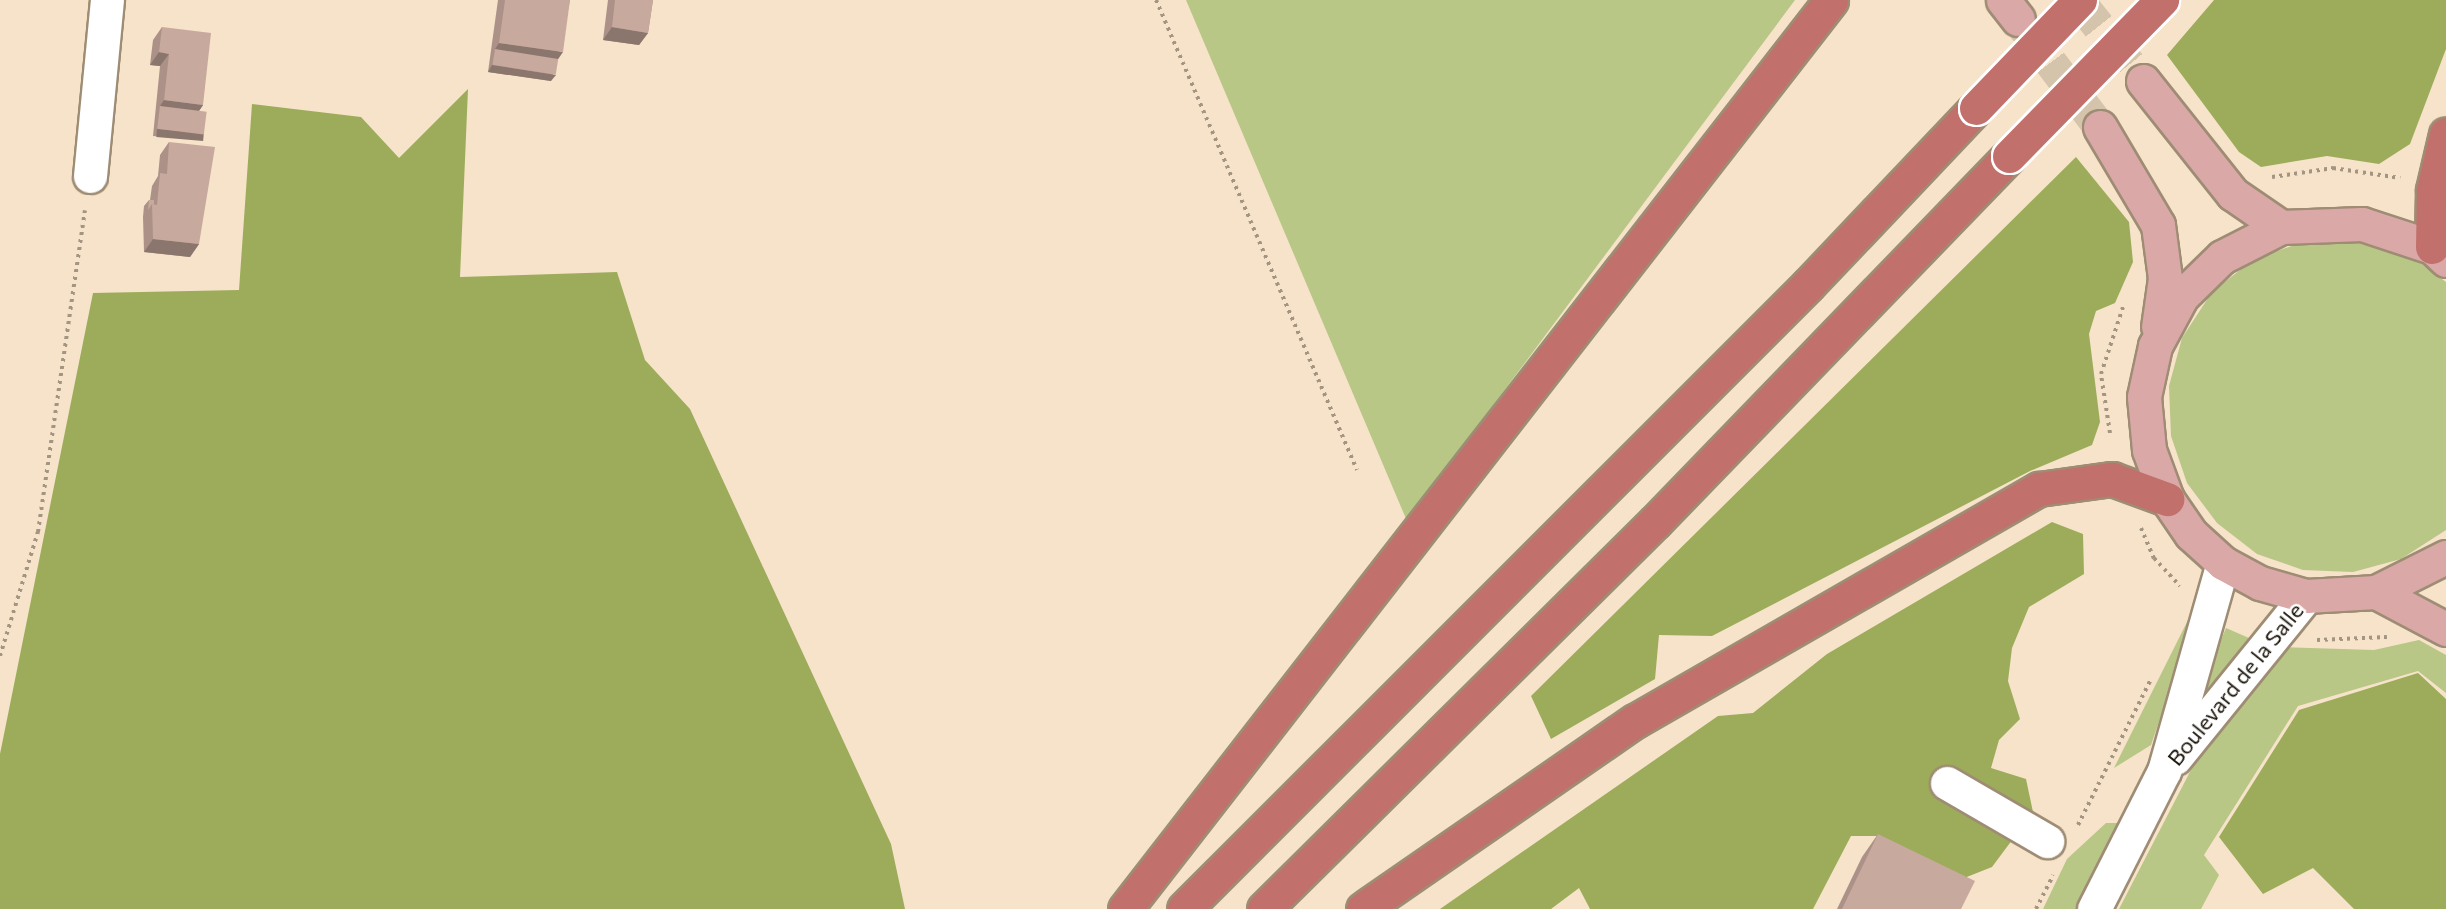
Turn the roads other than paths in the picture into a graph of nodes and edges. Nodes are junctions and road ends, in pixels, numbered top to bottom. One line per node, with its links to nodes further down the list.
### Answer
1 (107, 0): 8 (street)
2 (1831, 0): 21 (highway)
3 (2080, 0): 22 (highway, bridge)
4 (2162, 0): 23 (highway, bridge)
5 (2144, 81): 9 (main road)
6 (2100, 127): 11 (main road)
7 (2446, 134): 10 (highway)
8 (90, 176)
9 (2281, 227): 10 (main road); 11 (main road)
10 (2439, 254)
11 (2155, 346): 12 (main road)
12 (2167, 499): 14 (main road); 24 (highway)
13 (2446, 557): 15 (main road)
14 (2223, 563): 16 (main road); 18 (street, Boulevard de la Salle)
15 (2376, 592): 16 (main road); 17 (main road)
16 (2306, 596): 18 (street, Boulevard de la Salle)
17 (2446, 629)
18 (2164, 771): 25 (street, Boulevard de la Salle)
19 (1947, 783): 20 (street)
20 (2060, 847)
21 (1125, 909)
22 (1184, 909)
23 (1264, 909)
24 (1362, 909)
25 (2094, 909)

